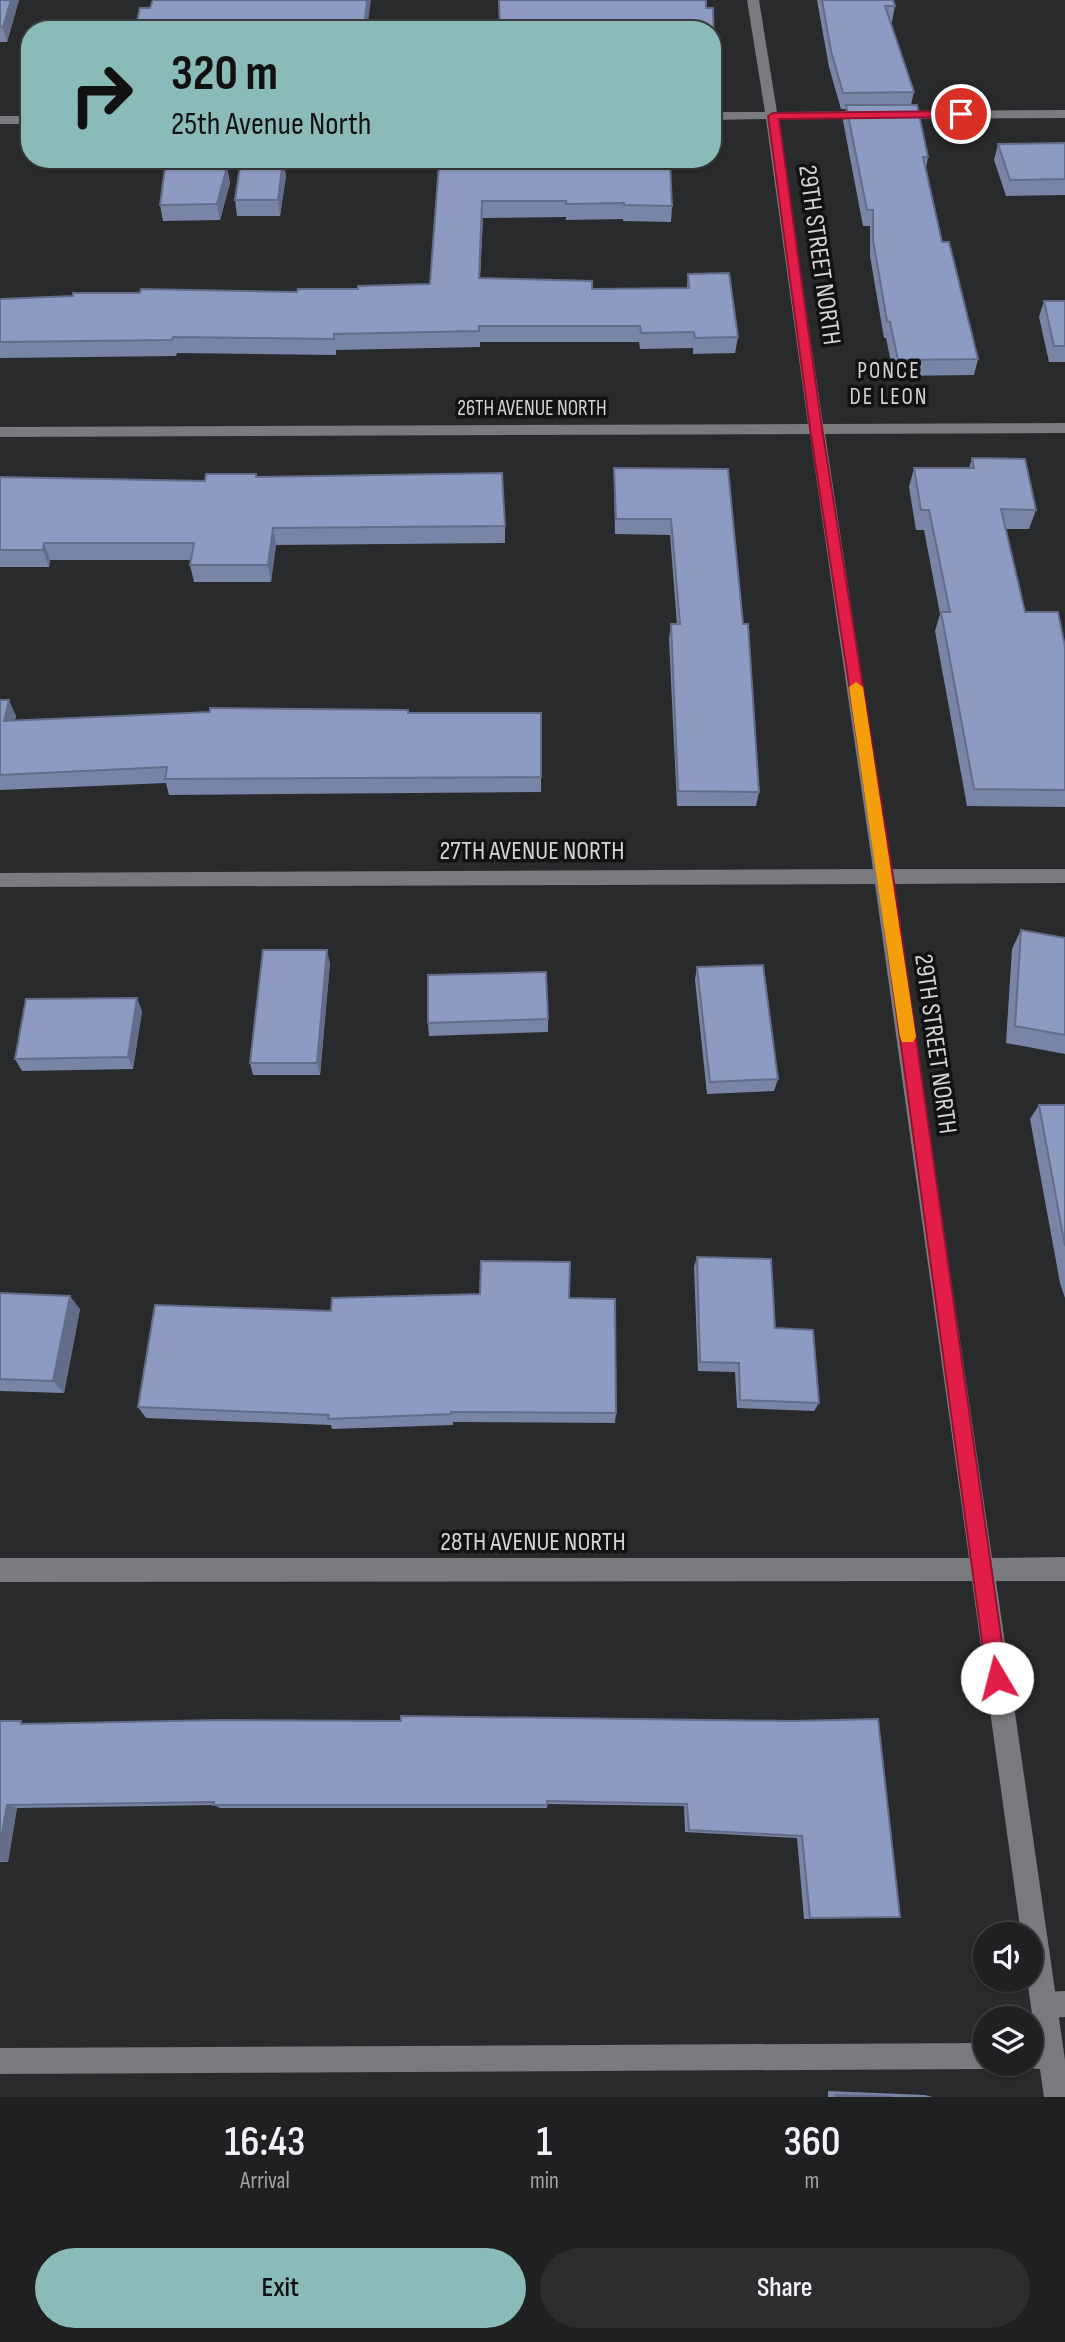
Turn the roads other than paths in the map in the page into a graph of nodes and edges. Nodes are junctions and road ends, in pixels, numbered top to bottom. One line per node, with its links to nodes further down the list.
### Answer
1 (753, 0): 4 (street, 29TH STREET NORTH)
2 (1065, 114): 4 (street)
3 (721, 116): 4 (street)
4 (773, 116): 7 (street, 29TH STREET NORTH)
5 (0, 120): 6 (street)
6 (21, 120)
7 (816, 428): 8 (street, 26TH AVENUE NORTH); 9 (street, 26TH AVENUE NORTH); 10 (street, 29TH STREET NORTH)
8 (1065, 428)
9 (0, 432)
10 (885, 876): 11 (street, 27TH AVENUE NORTH); 12 (street, 27TH AVENUE NORTH); 15 (street, 29TH STREET NORTH)
11 (1065, 876)
12 (0, 880)
13 (1065, 1569): 15 (street, 28TH AVENUE NORTH)
14 (0, 1570): 15 (street, 28TH AVENUE NORTH)
15 (982, 1570): 16 (street, 29TH STREET NORTH)
16 (1054, 2004): 17 (street, 29TH STREET NORTH)
17 (1043, 2047)
18 (973, 2056): 20 (street)
19 (1043, 2060): 21 (street, 29TH STREET NORTH)
20 (0, 2061)
21 (1057, 2097)

